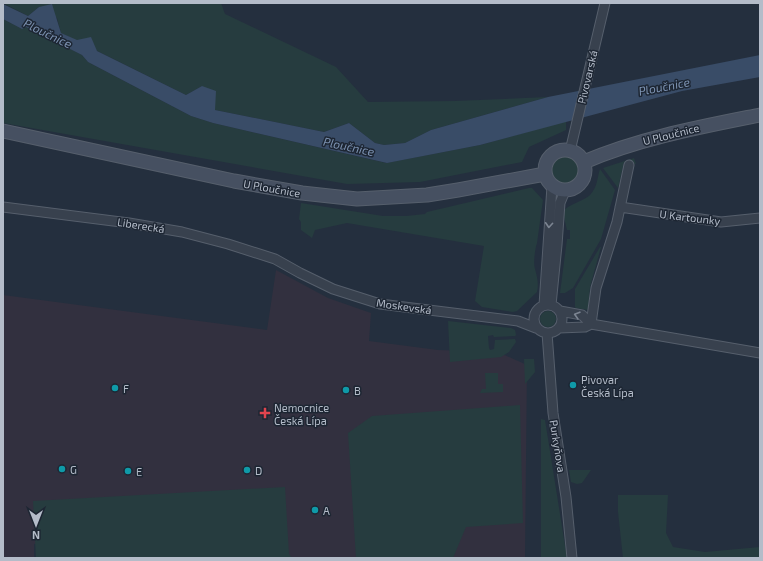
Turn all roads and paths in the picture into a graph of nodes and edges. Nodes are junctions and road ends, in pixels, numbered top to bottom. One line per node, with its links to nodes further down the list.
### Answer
1 (604, 3): 4 (street, Pivovarská)
2 (760, 115): 5 (main road, U Ploučnice)
3 (3, 131): 7 (main road, U Ploučnice)
4 (570, 151): 5 (main road); 7 (main road)
5 (584, 162): 9 (main road)
6 (629, 165): 11 (street)
7 (545, 174): 8 (main road)
8 (552, 186): 9 (main road); 14 (street, one-way to 14)
9 (565, 191): 14 (street)
10 (3, 207): 13 (street, Liberecká)
11 (620, 207): 12 (street, U Kartounky); 18 (street)
12 (760, 218)
13 (275, 259): 17 (street, Moskevská)
14 (548, 305): 15 (street); 16 (street)
15 (536, 311): 17 (street); 19 (street)
16 (560, 311): 18 (street, one-way to 16); 20 (street)
17 (518, 321): 19 (street, Moskevská)
18 (591, 324): 20 (street); 22 (street)
19 (536, 328): 21 (street)
20 (559, 328): 21 (street)
21 (547, 333): 23 (street, Purkyňova)
22 (760, 353)
23 (572, 558)

